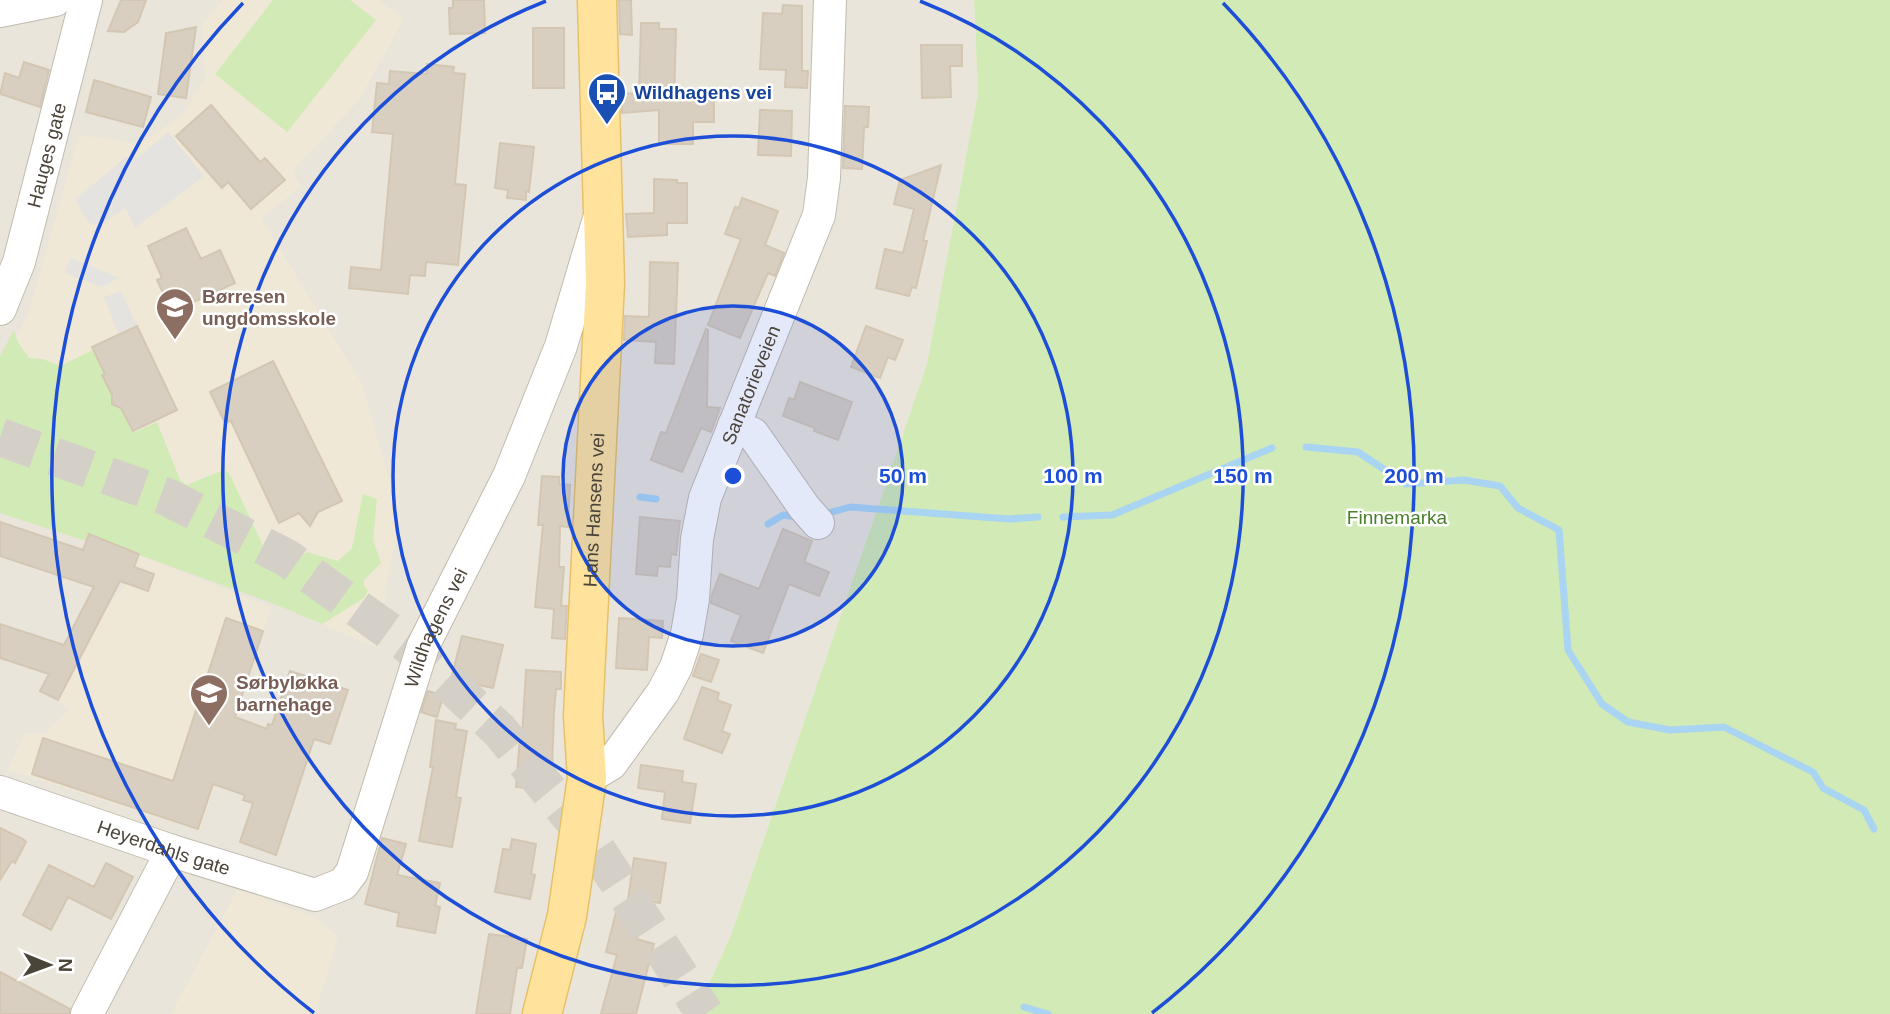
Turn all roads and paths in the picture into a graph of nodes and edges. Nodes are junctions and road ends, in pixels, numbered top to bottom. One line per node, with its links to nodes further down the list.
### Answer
1 (55, 0): 5 (street)
2 (86, 0): 7 (street, Hauges gate)
3 (597, 0): 6 (main road, Hans Hansens vei)
4 (831, 0): 8 (street, Sanatorieveien)
5 (0, 11)
6 (604, 203): 10 (main road, Hans Hansens vei); 13 (street, Wildhagens vei)
7 (0, 309)
8 (734, 425): 9 (street); 10 (street, Sanatorieveien)
9 (818, 523)
10 (587, 778): 15 (main road, Hans Hansens vei)
11 (0, 792): 12 (street, Heyerdahls gate)
12 (172, 851): 13 (street, Heyerdahls gate); 14 (street)
13 (330, 891)
14 (88, 1014)
15 (542, 1014)

